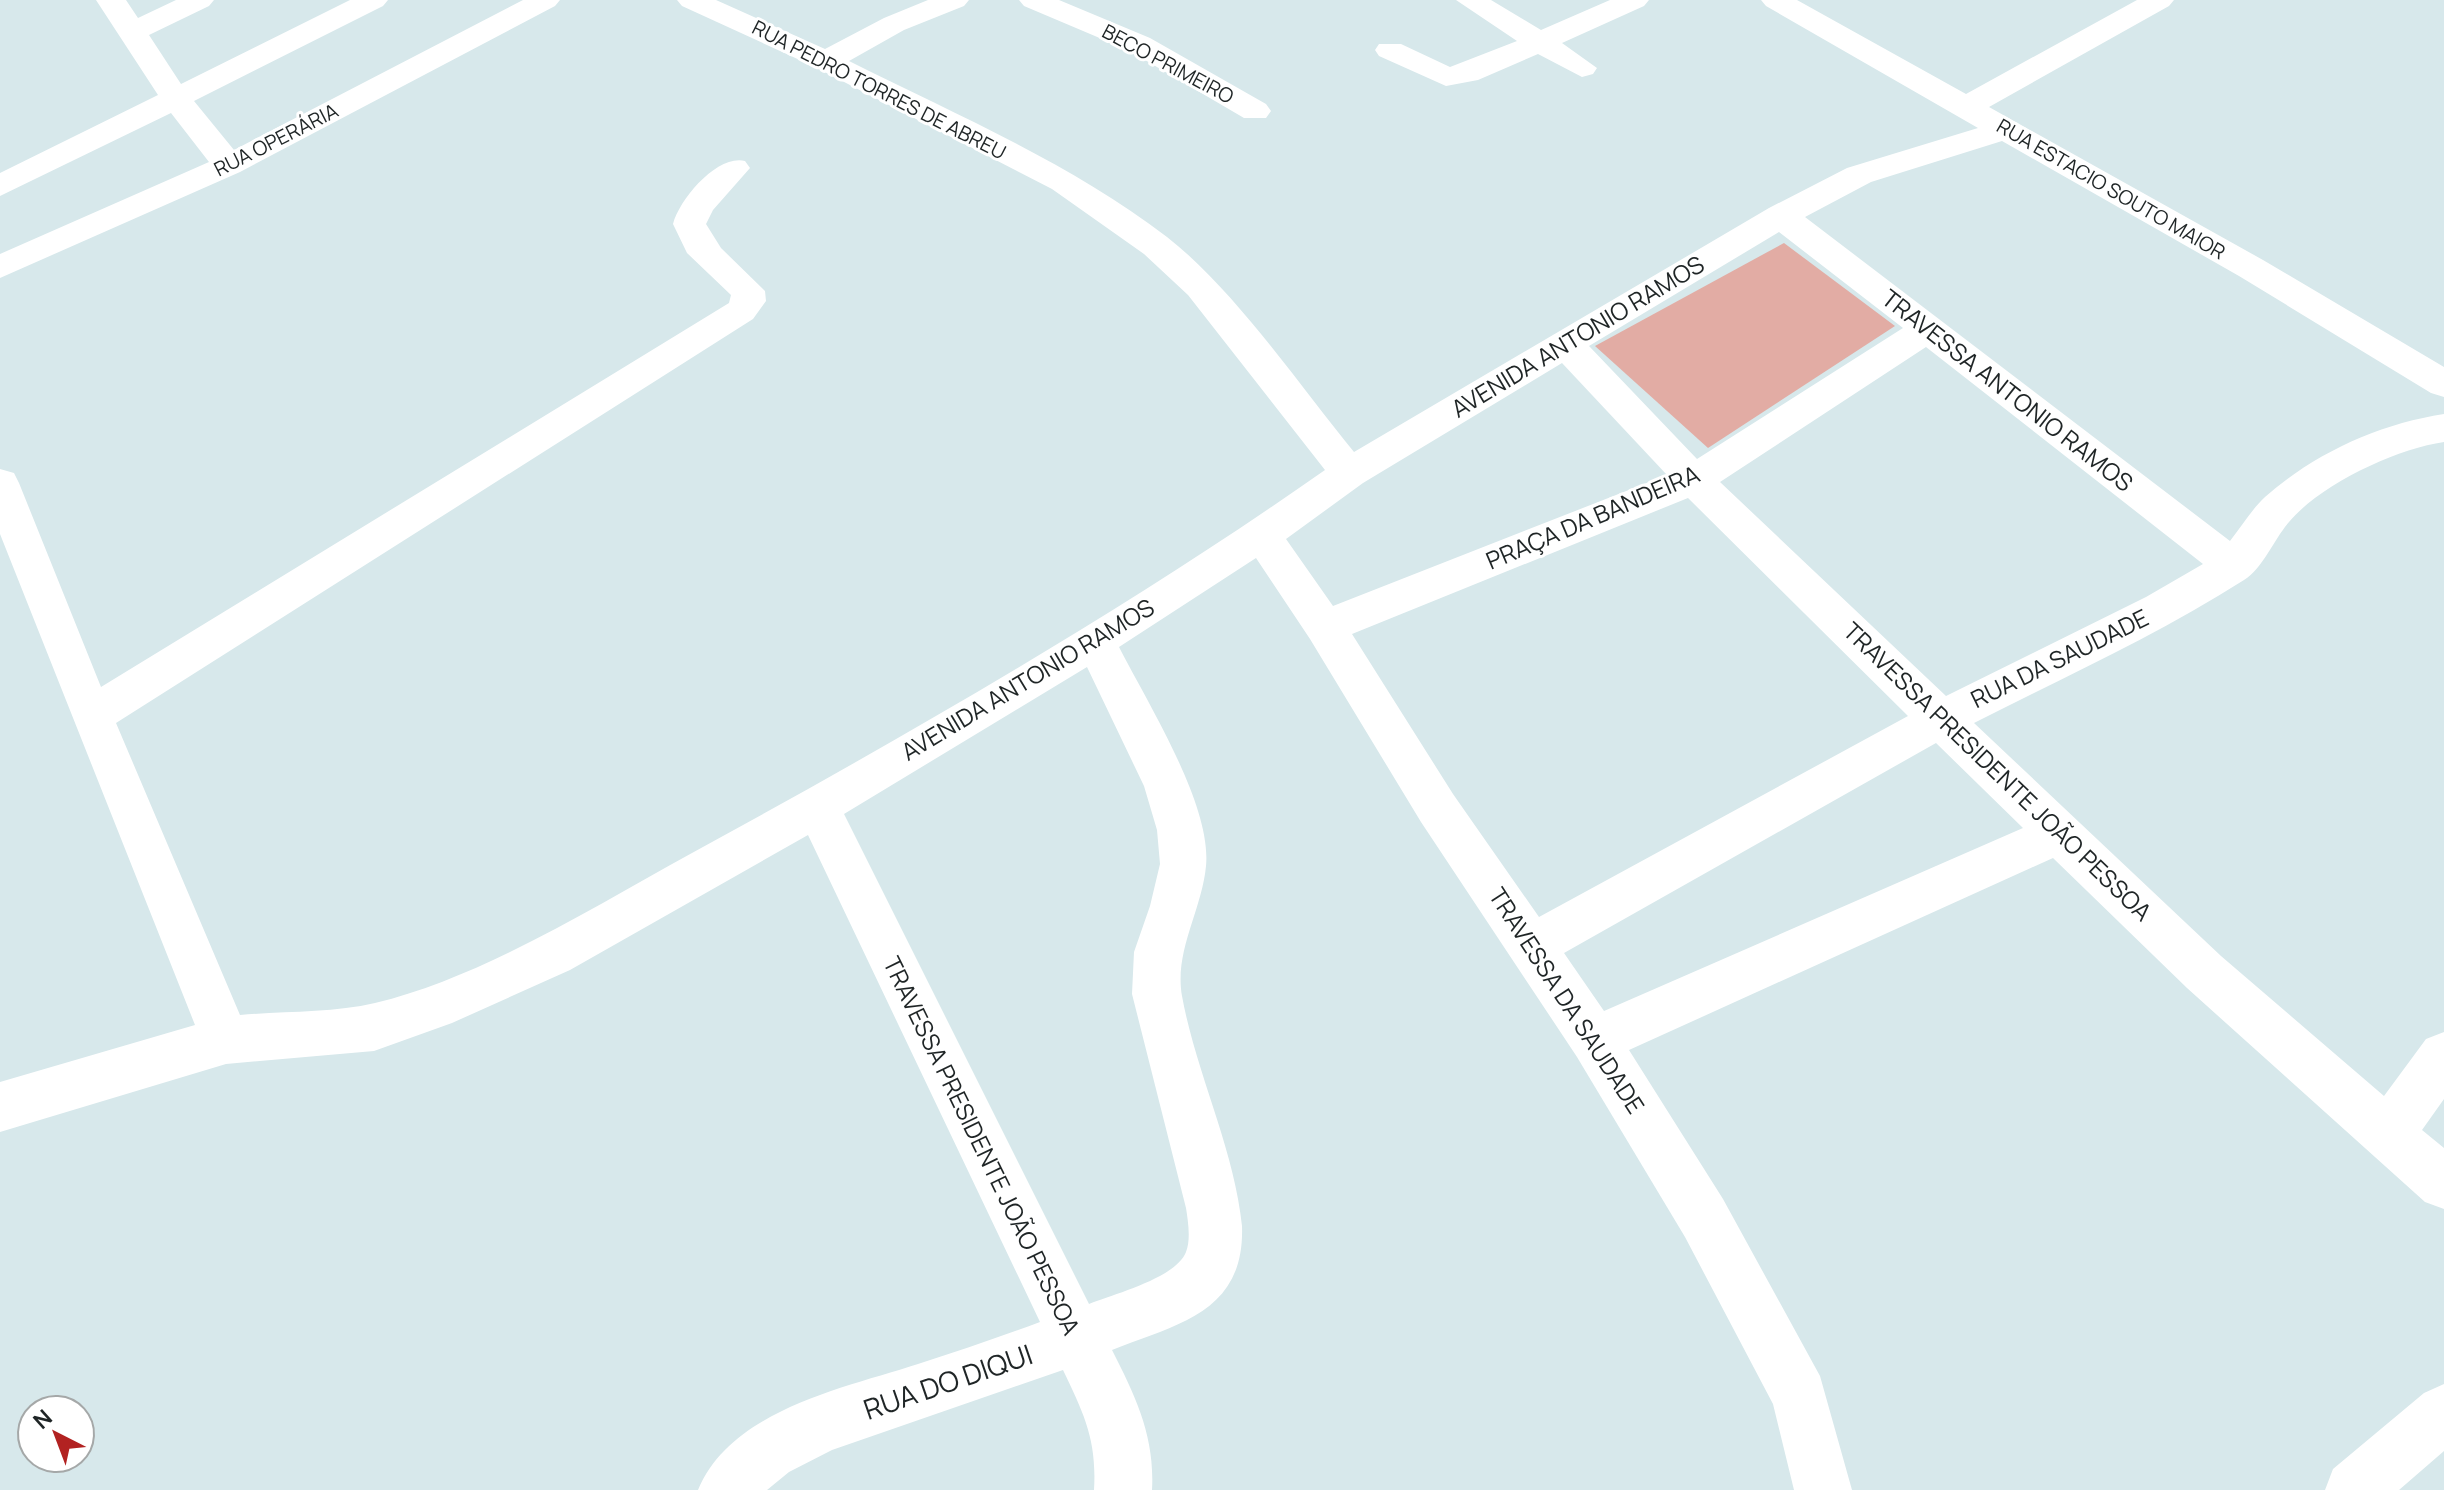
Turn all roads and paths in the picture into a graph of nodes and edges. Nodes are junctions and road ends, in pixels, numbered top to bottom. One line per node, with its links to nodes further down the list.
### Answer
1 (111, 0): 12 (street)
2 (199, 0): 12 (street)
3 (373, 0): 17 (street)
4 (545, 0): 21 (street, RUA OPERÁRIA)
5 (692, 0): 15 (street, RUA PEDRO TORRES DE ABREU)
6 (954, 0): 15 (street)
7 (1034, 0): 19 (street, BECO PRIMEIRO)
8 (1471, 0): 13 (street)
9 (1634, 0): 13 (street)
10 (1776, 0): 18 (street, RUA ESTACIO SOUTO MAIOR)
11 (2159, 0): 18 (street)
12 (134, 31): 17 (street)
13 (1541, 43): 14 (street); 16 (street)
14 (1390, 50)
15 (826, 61): 30 (street, RUA PEDRO TORRES DE ABREU)
16 (1582, 68)
17 (176, 99): 21 (street); 23 (street)
18 (1965, 107): 20 (street, RUA ESTACIO SOUTO MAIOR)
19 (1255, 111)
20 (2007, 129): 24 (street, AVENIDA ANTONIO RAMOS); 28 (street, RUA ESTACIO SOUTO MAIOR)
21 (229, 165): 25 (street, RUA OPERÁRIA)
22 (734, 168): 37 (street)
23 (0, 186)
24 (1781, 216): 26 (street, TRAVESSA ANTONIO RAMOS); 27 (street, AVENIDA ANTONIO RAMOS)
25 (0, 267)
26 (1928, 329): 31 (street, PRAÇA DA BANDEIRA); 34 (street, TRAVESSA ANTONIO RAMOS)
27 (1566, 344): 30 (street, AVENIDA ANTONIO RAMOS); 31 (street, TRAVESSA PRESIDENTE JOÃO PESSOA)
28 (2444, 384)
29 (2444, 428): 34 (street, RUA DA SAUDADE)
30 (1349, 473): 33 (street, AVENIDA ANTONIO RAMOS)
31 (1694, 480): 35 (street, PRAÇA DA BANDEIRA); 38 (street, TRAVESSA PRESIDENTE JOÃO PESSOA)
32 (0, 483): 37 (street)
33 (1262, 535): 35 (street, TRAVESSA DA SAUDADE); 36 (street, AVENIDA ANTONIO RAMOS)
34 (2234, 566): 38 (street, RUA DA SAUDADE)
35 (1325, 627): 41 (street, TRAVESSA DA SAUDADE)
36 (1095, 641): 39 (street, AVENIDA ANTONIO RAMOS); 48 (street, RUA DO DIQUI)
37 (91, 716): 42 (street)
38 (1941, 719): 40 (street, TRAVESSA PRESIDENTE JOÃO PESSOA); 41 (street, RUA DA SAUDADE)
39 (817, 807): 42 (street, AVENIDA ANTONIO RAMOS); 48 (street, TRAVESSA PRESIDENTE JOÃO PESSOA)
40 (2059, 834): 43 (street); 46 (street, TRAVESSA PRESIDENTE JOÃO PESSOA)
41 (1532, 946): 43 (street, TRAVESSA DA SAUDADE)
42 (226, 1040): 45 (street, AVENIDA ANTONIO RAMOS)
43 (1595, 1040): 52 (street, TRAVESSA DA SAUDADE)
44 (2444, 1056): 46 (street)
45 (0, 1107)
46 (2389, 1133): 47 (street, TRAVESSA PRESIDENTE JOÃO PESSOA)
47 (2444, 1183)
48 (1075, 1338): 50 (street, RUA DO DIQUI); 51 (street, TRAVESSA PRESIDENTE JOÃO PESSOA)
49 (2444, 1413): 53 (street)
50 (727, 1490)
51 (1123, 1490)
52 (1823, 1490)
53 (2354, 1490)

